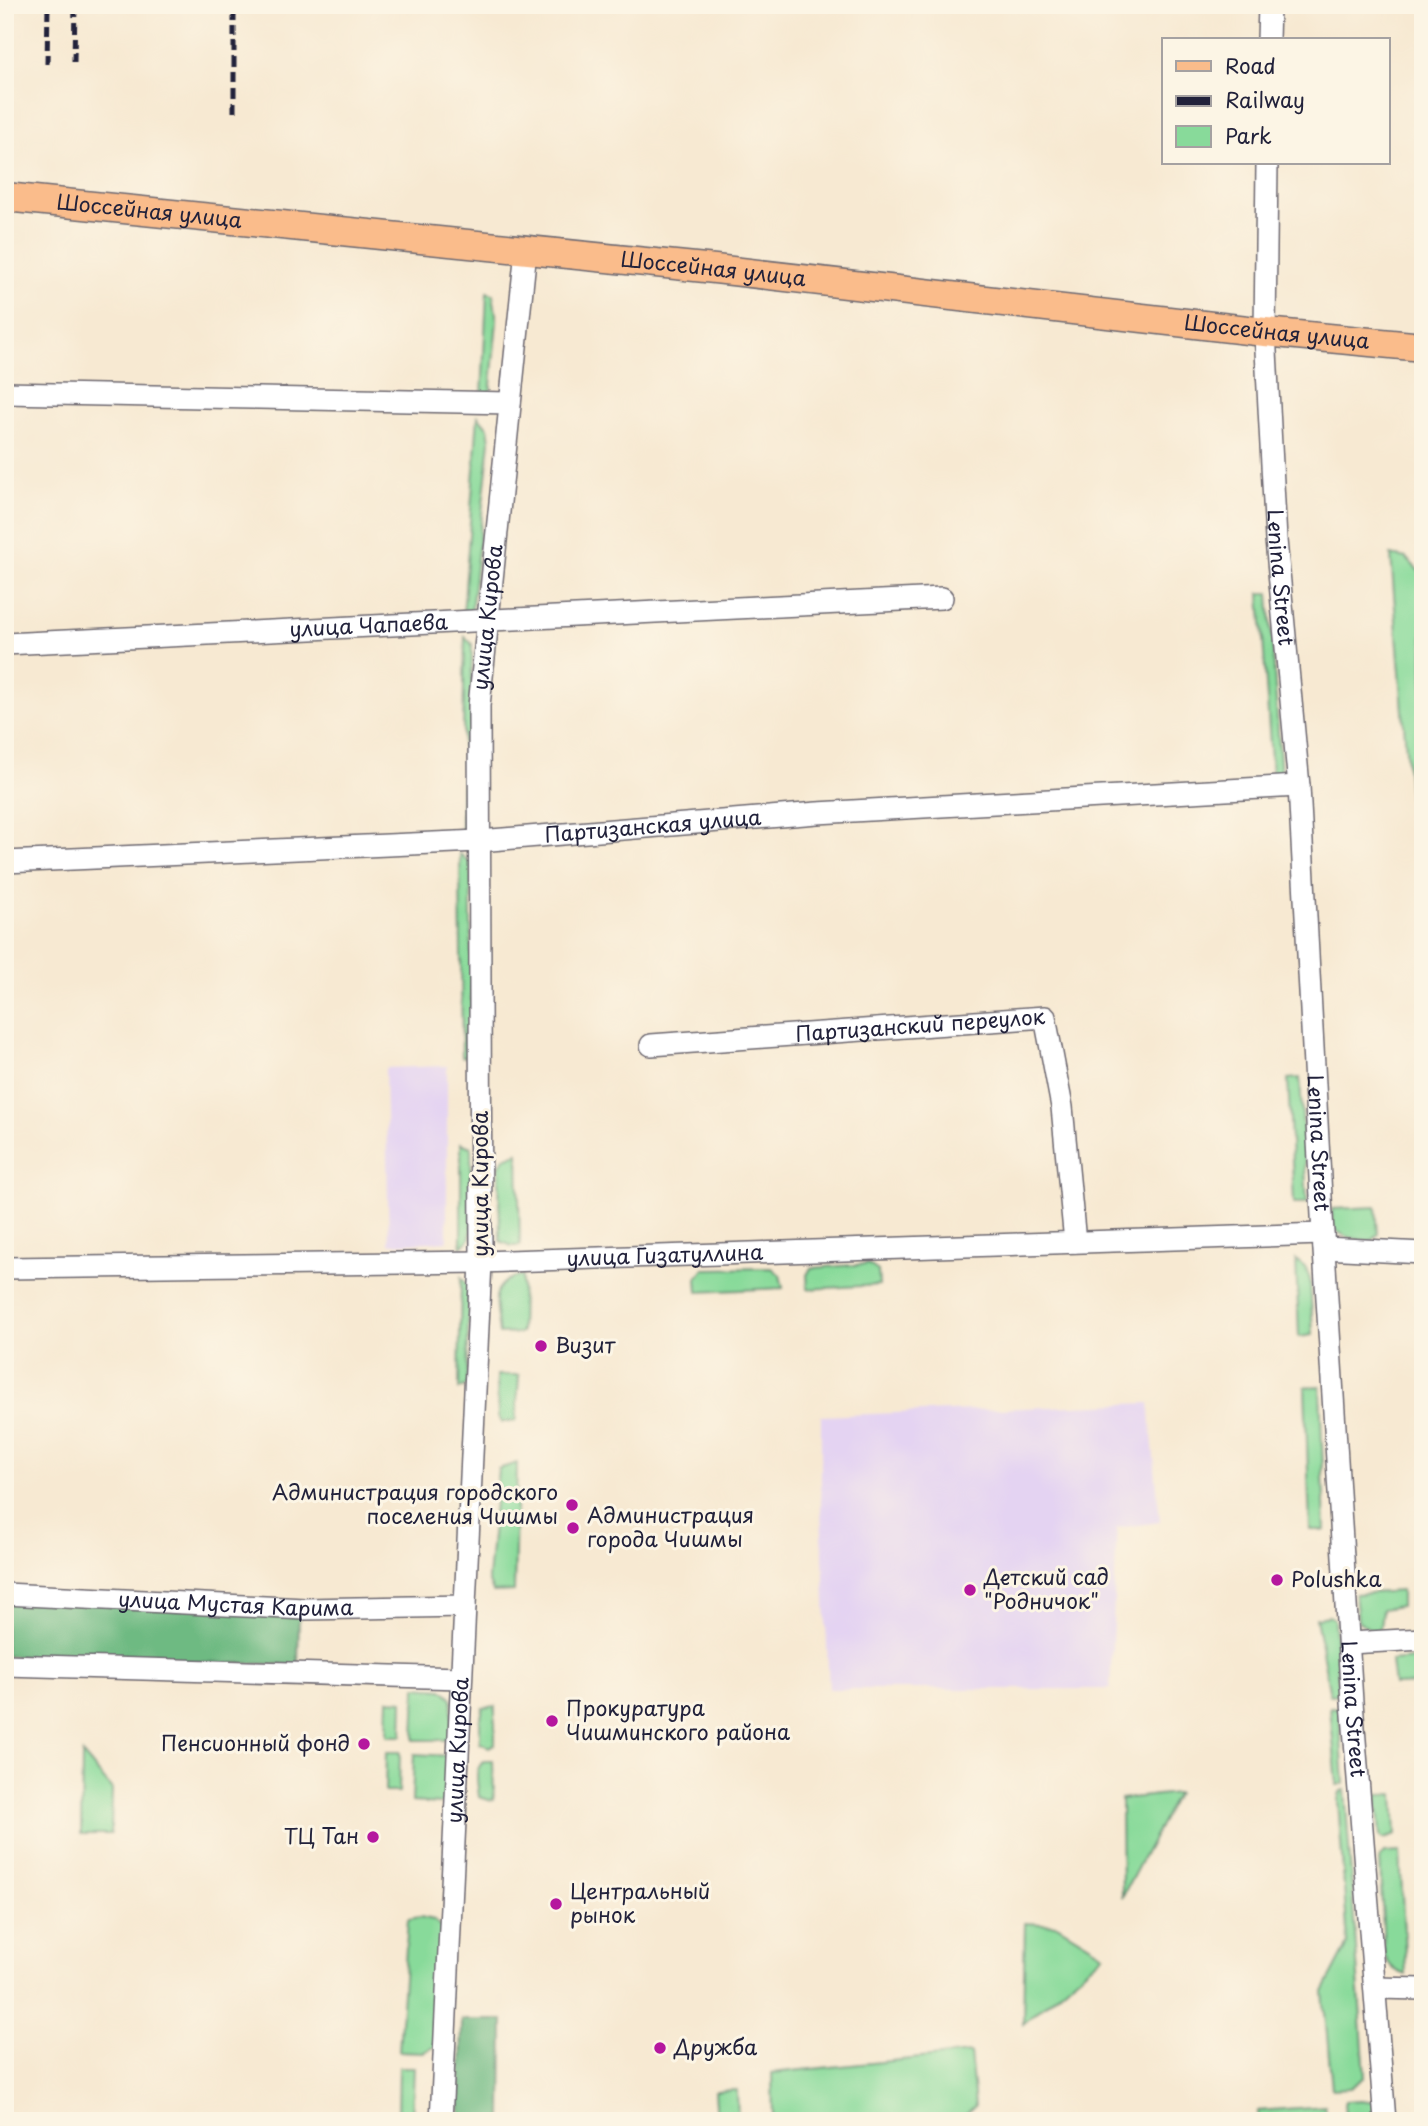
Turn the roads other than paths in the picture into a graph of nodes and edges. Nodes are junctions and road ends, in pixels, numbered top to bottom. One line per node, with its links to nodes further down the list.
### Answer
1 (1269, 5): 2 (street)
2 (1268, 38)
3 (1267, 164): 6 (street, Lenina Street)
4 (5, 197): 5 (main road, Шоссейная улица)
5 (526, 250): 6 (main road, Шоссейная улица); 9 (street, улица Кирова)
6 (1265, 332): 7 (main road, Шоссейная улица); 13 (street, Lenina Street)
7 (1423, 347)
8 (5, 393): 9 (street)
9 (510, 403): 11 (street, улица Кирова)
10 (942, 598): 11 (street, улица Чапаева)
11 (488, 620): 12 (street, улица Чапаева); 14 (street, улица Кирова)
12 (5, 645)
13 (1299, 786): 14 (street, Партизанская улица); 17 (street, Lenina Street)
14 (480, 841): 15 (street, Партизанская улица); 20 (street, улица Кирова)
15 (5, 862)
16 (651, 1045): 18 (street, Партизанский переулок)
17 (1324, 1241): 18 (street, улица Гизатуллина); 19 (street, улица Гизатуллина); 25 (street, Lenina Street)
18 (1075, 1242): 20 (street, улица Гизатуллина)
19 (1423, 1253)
20 (481, 1262): 21 (street, улица Гизатуллина); 23 (street, улица Кирова)
21 (5, 1268)
22 (5, 1594): 23 (street, улица Мустая Карима)
23 (465, 1606): 27 (street, улица Кирова)
24 (1423, 1639): 25 (street)
25 (1349, 1643): 28 (street, Lenina Street)
26 (5, 1665): 27 (street)
27 (461, 1678): 30 (street, улица Кирова)
28 (1376, 1988): 29 (street); 31 (street, Lenina Street)
29 (1423, 1989)
30 (441, 2121)
31 (1385, 2121)

